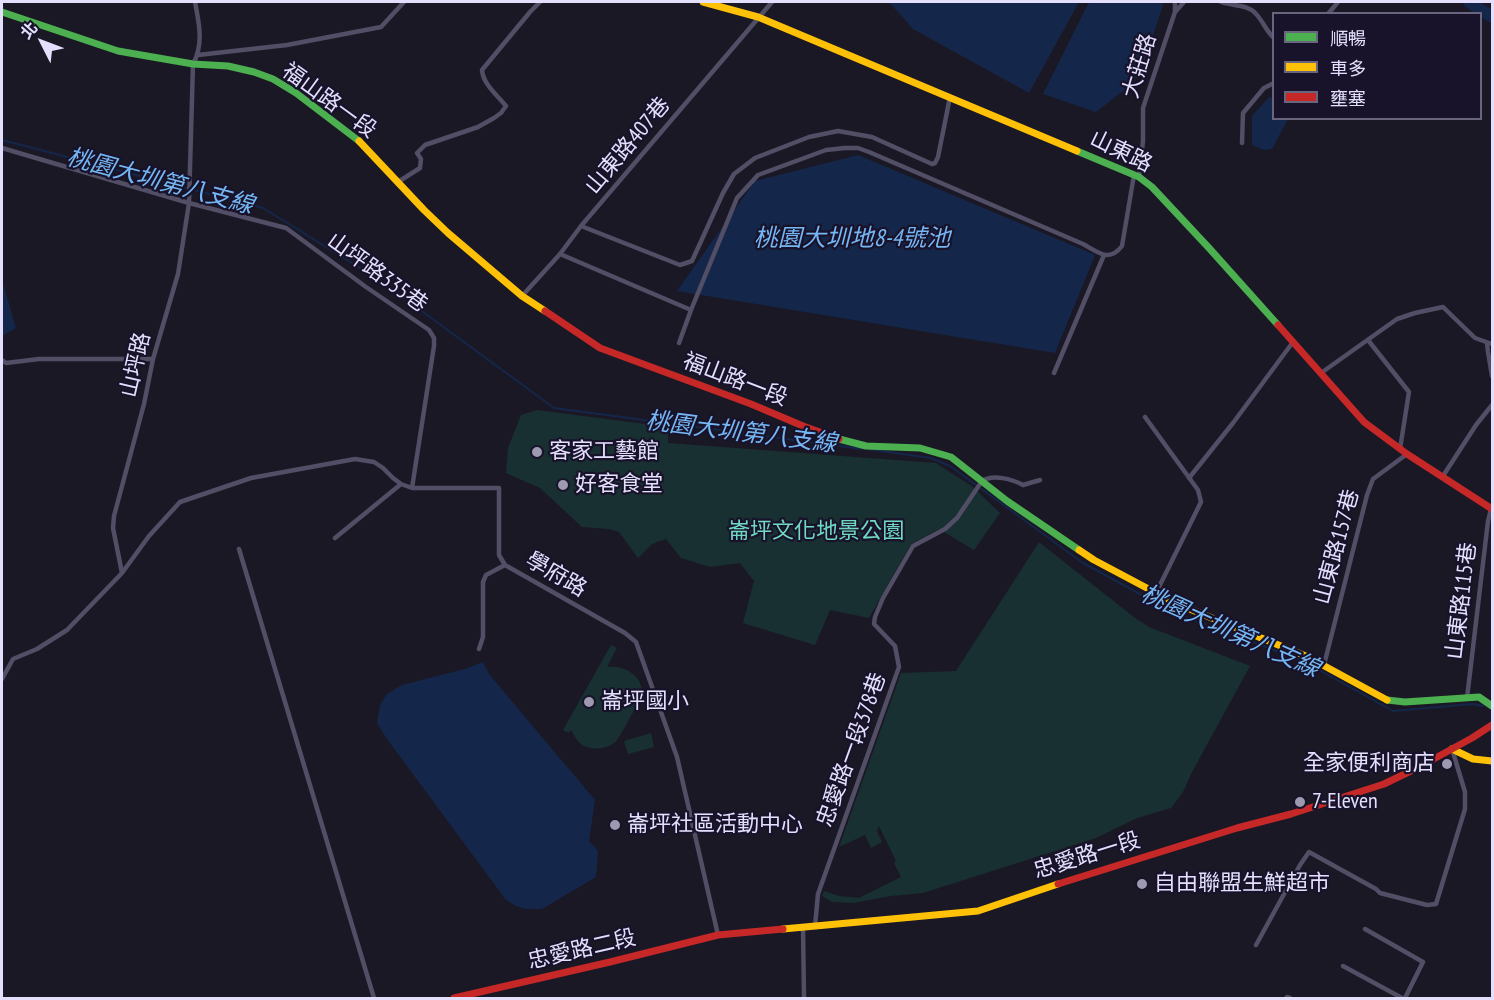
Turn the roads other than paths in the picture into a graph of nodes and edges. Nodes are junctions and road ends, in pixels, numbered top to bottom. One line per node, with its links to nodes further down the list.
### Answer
1 (195, 2): 13 (street, 山坪路)
2 (404, 2): 13 (street)
3 (540, 2): 20 (street)
4 (703, 2): 11 (street, 山東路)
5 (772, 2): 11 (street, 山東路407巷)
6 (1175, 2): 10 (street, 大莊路)
7 (1184, 2): 10 (street)
8 (1221, 2): 12 (street)
9 (2, 12): 14 (street, 福山路一段)
10 (1175, 12): 19 (street, 大莊路)
11 (758, 17): 16 (street, 山東路); 22 (street, 山東路407巷)
12 (1272, 36)
13 (198, 55): 14 (street, 山坪路)
14 (193, 64): 20 (street, 福山路一段); 21 (street, 山坪路)
15 (1272, 84): 17 (street)
16 (950, 97): 19 (street, 山東路); 22 (street)
17 (1242, 143)
18 (2, 148): 21 (street, 山坪路335巷)
19 (1137, 176): 24 (street, 大莊路); 28 (street, 山東路)
20 (398, 183): 25 (street, 福山路一段)
21 (189, 203): 31 (street, 山坪路); 44 (street, 山坪路335巷)
22 (581, 226): 23 (street, 山東路407巷)
23 (560, 254): 25 (street, 山東路407巷); 26 (street)
24 (1104, 255): 26 (street); 33 (street)
25 (522, 296): 43 (street, 福山路一段)
26 (691, 310): 29 (street)
27 (1368, 340): 30 (street); 34 (street); 38 (street)
28 (1293, 342): 34 (street, 山東路); 40 (street)
29 (679, 343)
30 (1490, 344): 35 (street)
31 (153, 359): 32 (street); 49 (street, 山坪路)
32 (2, 360)
33 (1054, 373)
34 (1321, 373): 38 (street, 山東路)
35 (1492, 376)
36 (1492, 405): 39 (street)
37 (1145, 417): 40 (street)
38 (1404, 451): 39 (street, 山東路); 52 (street, 山東路157巷)
39 (1443, 476): 45 (street, 山東路)
40 (1189, 478): 50 (street)
41 (1040, 480): 43 (street)
42 (401, 484): 44 (street, 學府路); 46 (street); 49 (street, 學府路)
43 (980, 485): 50 (street, 福山路一段); 59 (street, 忠愛路一段378巷)
44 (412, 488): 48 (street, 學府路)
45 (1492, 509): 54 (street, 山東路115巷)
46 (335, 538)
47 (239, 549): 65 (street)
48 (505, 565): 51 (street); 62 (street, 學府路)
49 (123, 573): 53 (street)
50 (1156, 594): 52 (street, 福山路一段)
51 (479, 649)
52 (1323, 665): 54 (street, 福山路一段)
53 (2, 679)
54 (1467, 698): 55 (street, 福山路一段)
55 (1492, 706)
56 (1492, 725): 57 (street, 忠愛路一段)
57 (1452, 749): 58 (street); 59 (street, 忠愛路一段); 63 (street)
58 (1492, 760)
59 (815, 926): 60 (street, 忠愛路一段)
60 (803, 927): 62 (street, 忠愛路一段); 67 (street)
61 (1365, 929): 68 (street)
62 (718, 935): 66 (street, 忠愛路二段)
63 (1256, 945)
64 (1343, 966): 68 (street)
65 (374, 999)
66 (454, 999)
67 (804, 999)
68 (1403, 999)

